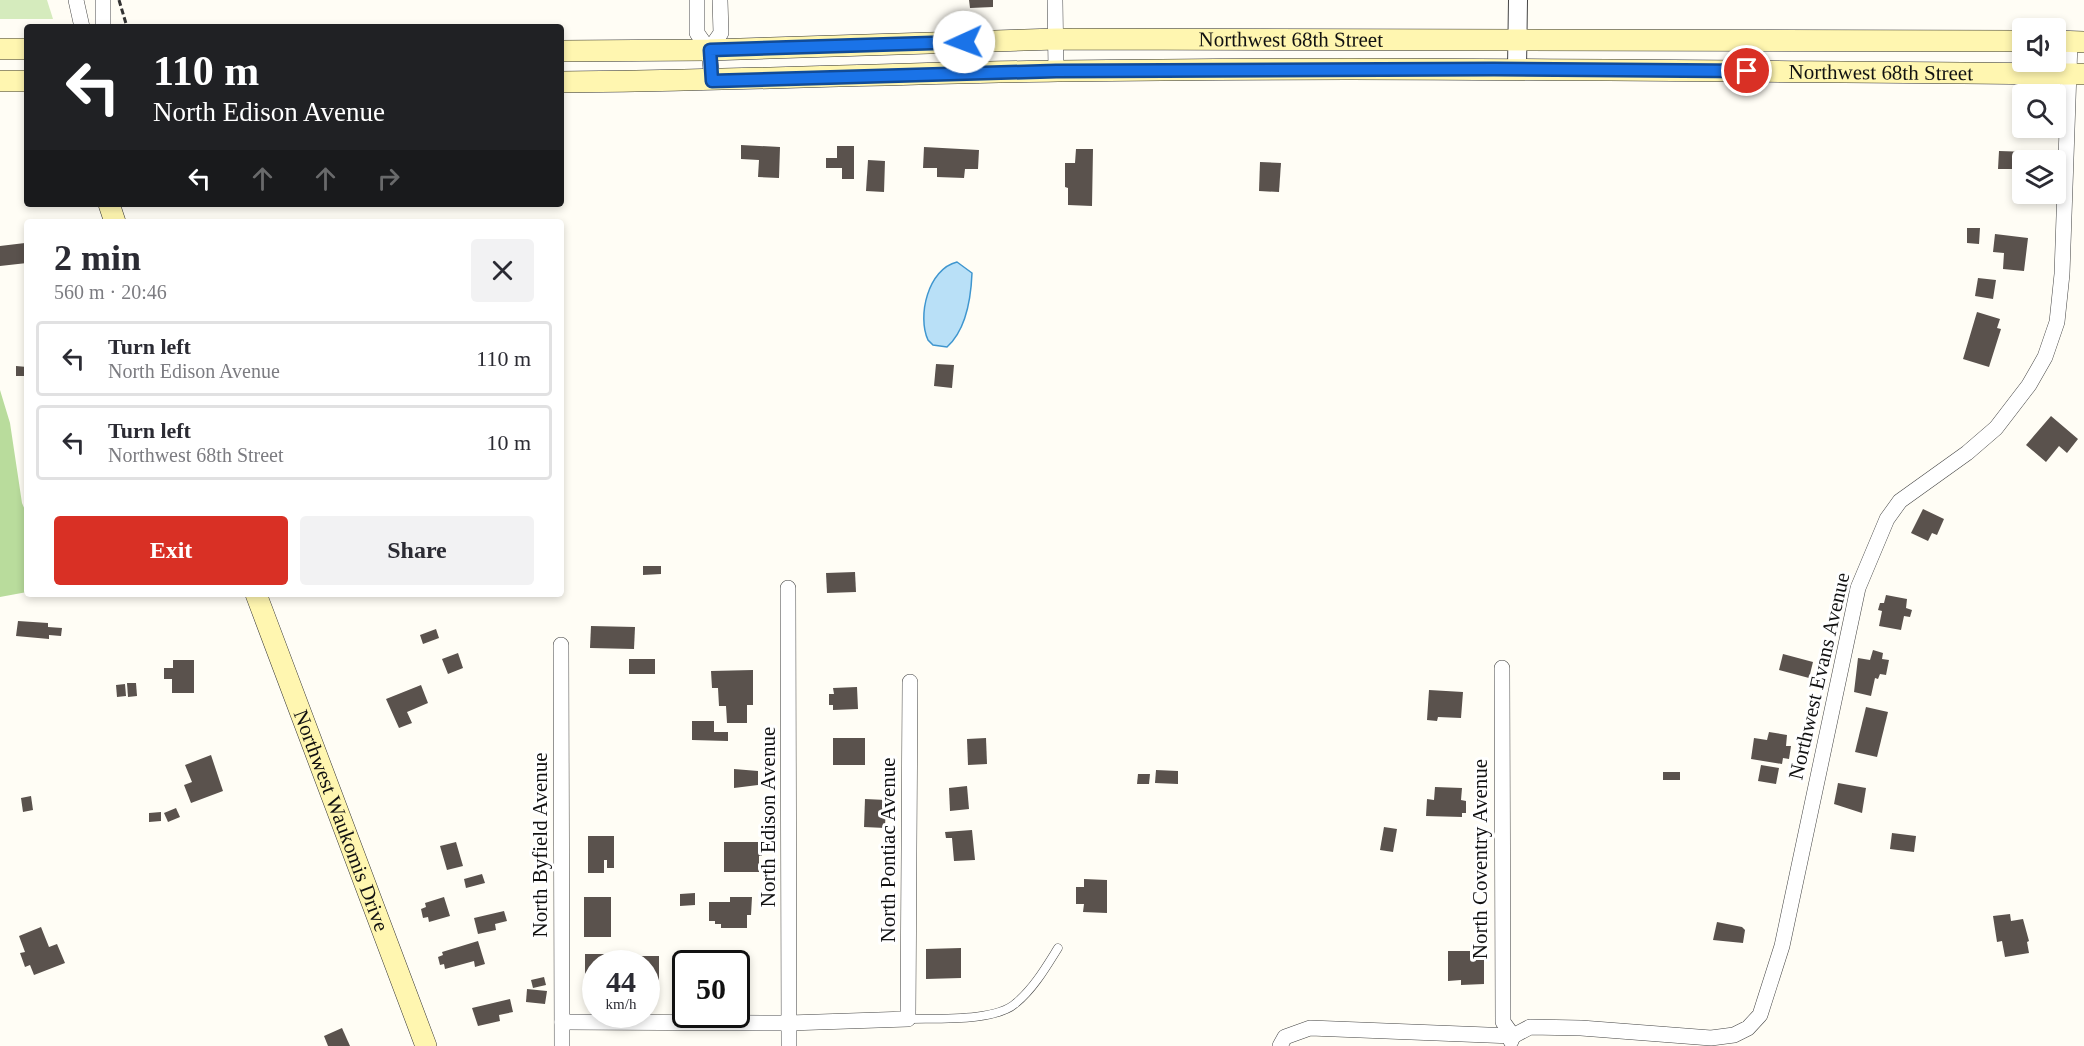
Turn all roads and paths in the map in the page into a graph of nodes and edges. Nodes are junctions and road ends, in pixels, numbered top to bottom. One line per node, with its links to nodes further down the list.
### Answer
1 (76, 0): 8 (street)
2 (103, 0): 9 (street)
3 (119, 0): 10 (path)
4 (697, 0): 17 (street)
5 (720, 0): 17 (street)
6 (1055, 0): 12 (street)
7 (1518, 0): 11 (street)
8 (81, 24)
9 (104, 24)
10 (126, 24)
11 (1517, 38): 12 (main road, Northwest 68th Street); 13 (main road, Northwest 68th Street); 19 (street)
12 (1057, 39): 17 (main road, Northwest 68th Street); 20 (street)
13 (2012, 41)
14 (2070, 42): 21 (street, Northwest Evans Avenue)
15 (0, 49): 16 (main road)
16 (24, 49)
17 (710, 50): 18 (main road, Northwest 68th Street); 24 (street)
18 (564, 51)
19 (1517, 69): 20 (main road, Northwest 68th Street); 21 (main road, Northwest 68th Street)
20 (1056, 71): 24 (main road, Northwest 68th Street)
21 (2077, 74): 35 (street, Northwest Evans Avenue)
22 (0, 81): 23 (main road)
23 (24, 81)
24 (712, 81): 25 (main road, Northwest 68th Street)
25 (564, 82)
26 (788, 588): 34 (street, North Edison Avenue)
27 (257, 597): 36 (main road, Northwest Waukomis Drive)
28 (561, 645): 33 (street, North Byfield Avenue)
29 (1502, 668): 35 (street, North Coventry Avenue)
30 (910, 682): 32 (street, North Pontiac Avenue)
31 (1058, 948): 32 (lane)
32 (908, 1019): 34 (street)
33 (561, 1022): 34 (street); 37 (street, North Byfield Avenue)
34 (789, 1023): 38 (street, North Edison Avenue)
35 (1510, 1041): 39 (street)
36 (426, 1046)
37 (561, 1046)
38 (789, 1046)
39 (1280, 1046)

